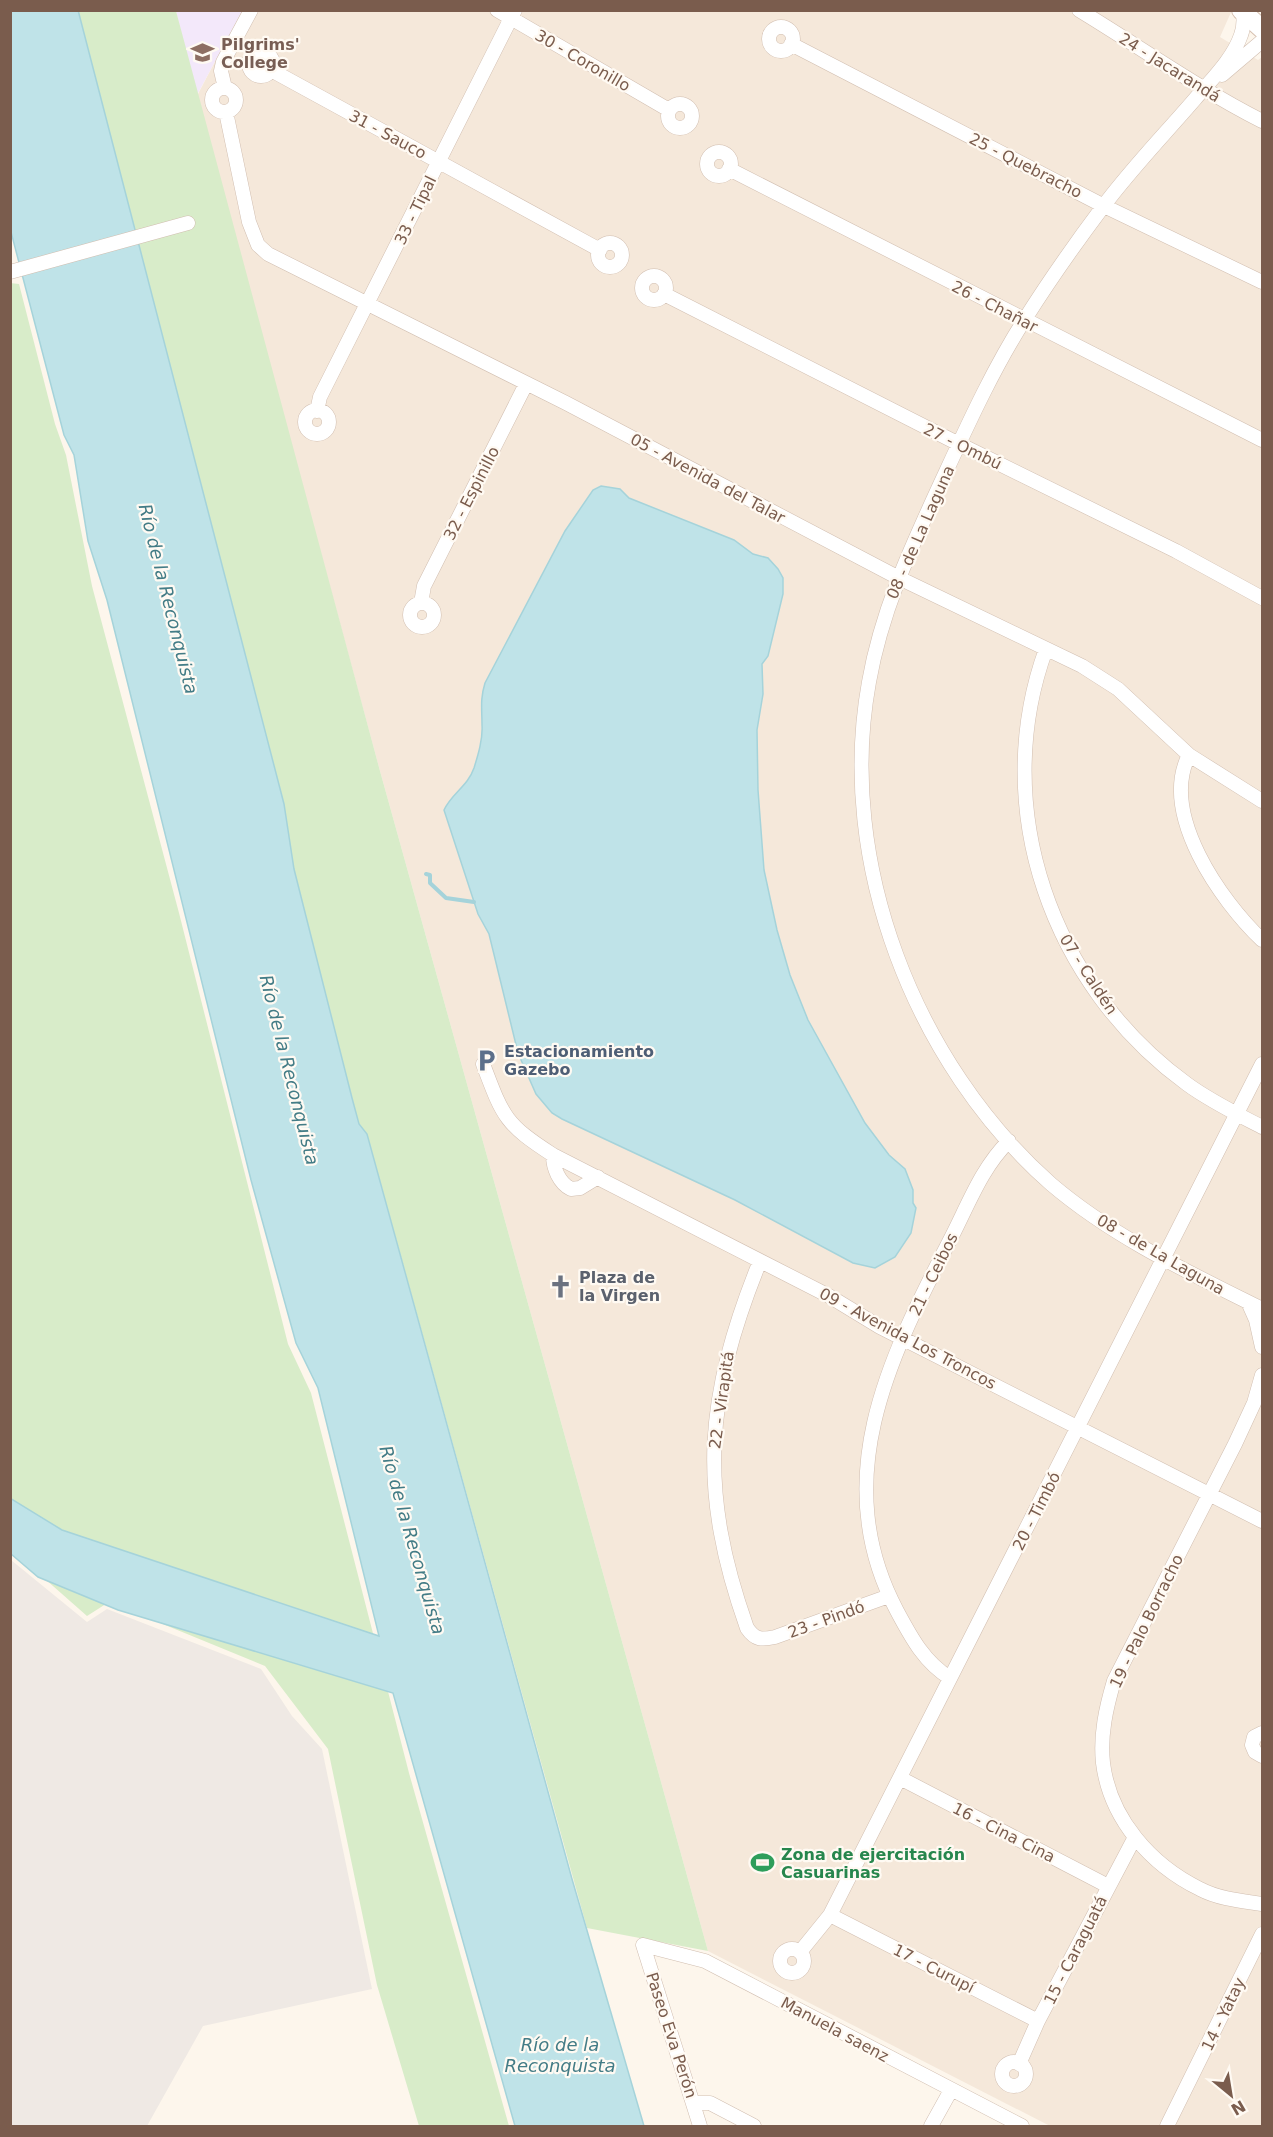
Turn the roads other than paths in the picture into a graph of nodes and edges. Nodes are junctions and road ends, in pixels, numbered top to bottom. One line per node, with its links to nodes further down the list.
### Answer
1 (251, 10): 21 (street, 05 - Avenida del Talar)
2 (496, 10): 5 (street, 30 - Coronillo)
3 (1079, 10): 10 (street, 24 - Jacarandá)
4 (1242, 11): 6 (main road); 10 (street, 08 - de La Laguna)
5 (513, 15): 11 (street, 30 - Coronillo); 13 (street, 33 - Tipal)
6 (1263, 28)
7 (1263, 41): 10 (street, 08 - de La Laguna)
8 (791, 44): 15 (street, 25 - Quebracho)
9 (271, 70): 13 (street, 31 - Sauco)
10 (1204, 89): 12 (street, 24 - Jacarandá); 15 (street, 08 - de La Laguna)
11 (669, 110)
12 (1263, 121)
13 (439, 161): 17 (street, 31 - Sauco); 21 (street, 33 - Tipal)
14 (729, 169): 22 (street, 26 - Chañar)
15 (1104, 206): 19 (street, 25 - Quebracho); 22 (street, 08 - de La Laguna)
16 (188, 223): 18 (street)
17 (600, 250)
18 (10, 272)
19 (1263, 282)
20 (664, 294): 26 (street, 27 - Ombú)
21 (368, 306): 23 (street, 05 - Avenida del Talar); 24 (street, 33 - Tipal)
22 (1023, 321): 25 (street, 26 - Chañar); 26 (street, 08 - de La Laguna)
23 (526, 384): 27 (street, 05 - Avenida del Talar); 29 (street, 32 - Espinillo)
24 (317, 411)
25 (1263, 440)
26 (959, 444): 27 (street, 08 - de La Laguna); 28 (street, 27 - Ombú)
27 (897, 577): 30 (street, 05 - Avenida del Talar); 38 (street, 08 - de La Laguna)
28 (1263, 598)
29 (421, 603)
30 (1046, 649): 31 (street, 05 - Avenida del Talar); 36 (street, 07 - Caldén)
31 (1190, 755): 32 (street, 05 - Avenida del Talar); 33 (street)
32 (1263, 801)
33 (1263, 940)
34 (483, 1064): 39 (street, 09 - Avenida Los Troncos)
35 (1263, 1064): 36 (street, 20 - Timbó)
36 (1237, 1114): 37 (street, 07 - Caldén); 41 (street, 20 - Timbó)
37 (1263, 1127)
38 (1009, 1141): 41 (street, 08 - de La Laguna); 45 (street, 21 - Ceibos)
39 (553, 1155): 40 (street, 09 - Avenida Los Troncos); 40 (street)
40 (598, 1177): 42 (street, 09 - Avenida Los Troncos)
41 (1164, 1258): 43 (street, 08 - de La Laguna); 48 (street, 20 - Timbó)
42 (760, 1262): 45 (street, 09 - Avenida Los Troncos); 52 (street, 22 - Virapitá)
43 (1248, 1302): 44 (street, 08 - de La Laguna); 46 (street)
44 (1263, 1309)
45 (902, 1338): 48 (street, 09 - Avenida Los Troncos); 51 (street, 21 - Ceibos)
46 (1263, 1347)
47 (1263, 1375): 49 (street, 19 - Palo Borracho)
48 (1079, 1427): 49 (street, 09 - Avenida Los Troncos); 53 (street, 20 - Timbó)
49 (1210, 1495): 50 (street, 09 - Avenida Los Troncos); 57 (street, 19 - Palo Borracho)
50 (1263, 1521)
51 (889, 1596): 52 (street, 23 - Pindó); 53 (street, 21 - Ceibos)
52 (762, 1640)
53 (950, 1678): 56 (street, 20 - Timbó)
54 (1263, 1732): 55 (street)
55 (1263, 1756)
56 (900, 1778): 58 (street, 16 - Cina Cina); 60 (street, 20 - Timbó)
57 (1135, 1837): 58 (street, 15 - Caraguatá); 59 (street, 19 - Palo Borracho)
58 (1108, 1886): 64 (street, 15 - Caraguatá)
59 (1263, 1904)
60 (830, 1915): 63 (street, 20 - Timbó); 64 (street, 17 - Curupí)
61 (1263, 1935): 72 (street, 14 - Yatay)
62 (643, 1945): 66 (street, Manuela saenz); 67 (street, Paseo Eva Perón)
63 (800, 1952)
64 (1038, 2021): 65 (street, 15 - Caraguatá)
65 (1019, 2064)
66 (951, 2090): 70 (street); 71 (street, Manuela saenz)
67 (693, 2103): 68 (street, Paseo Eva Perón); 69 (street)
68 (700, 2127)
69 (754, 2127)
70 (931, 2127)
71 (1022, 2127)
72 (1167, 2127)

